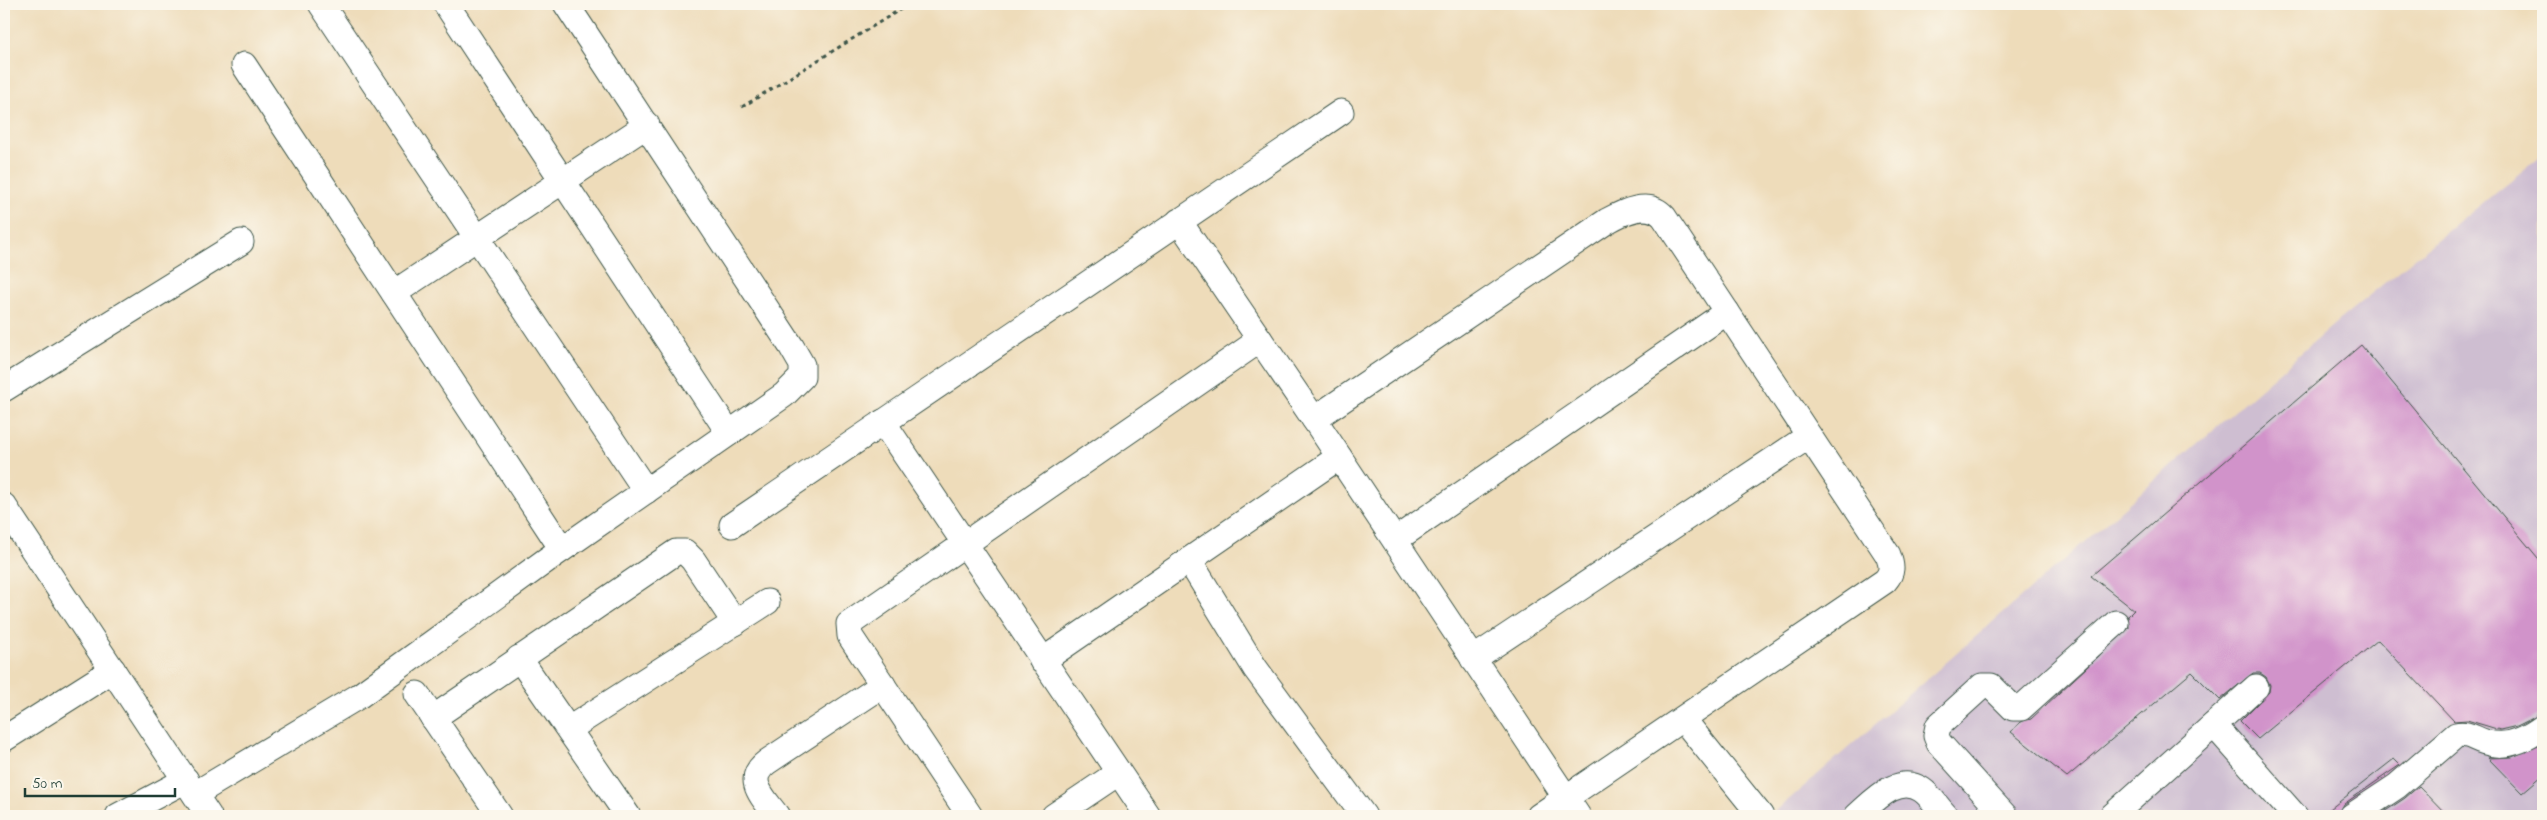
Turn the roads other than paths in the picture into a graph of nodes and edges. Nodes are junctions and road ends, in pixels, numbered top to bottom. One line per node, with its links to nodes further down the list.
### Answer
1 (321, 4): 9 (street)
2 (446, 4): 7 (street)
3 (566, 4): 6 (street)
4 (244, 65): 11 (street)
5 (1341, 112): 8 (street)
6 (647, 125): 7 (street); 17 (street)
7 (563, 181): 9 (street); 17 (street)
8 (1179, 222): 13 (street); 16 (street)
9 (478, 238): 11 (street); 20 (street)
10 (241, 242): 14 (street)
11 (394, 293): 25 (street)
12 (1727, 312): 15 (street); 18 (street); 23 (street)
13 (1260, 340): 15 (street); 24 (street)
14 (4, 389)
15 (1314, 419): 19 (street)
16 (883, 422): 22 (street); 24 (street)
17 (729, 434): 20 (street)
18 (1809, 436): 31 (street); 38 (street)
19 (1339, 457): 23 (street); 26 (street)
20 (646, 491): 25 (street)
21 (4, 506): 33 (street)
22 (732, 525)
23 (1395, 540): 31 (street)
24 (964, 544): 32 (street); 34 (street)
25 (562, 549): 44 (street)
26 (1189, 560): 32 (street); 54 (street)
27 (766, 602): 29 (street)
28 (2116, 622): 59 (street)
29 (734, 623): 30 (street); 41 (street)
30 (520, 658): 37 (street); 41 (street)
31 (1473, 659): 45 (street)
32 (1042, 661): 43 (street)
33 (113, 670): 42 (street); 44 (street)
34 (883, 685): 50 (street); 51 (street)
35 (2256, 687): 39 (street)
36 (417, 694): 37 (street)
37 (433, 718): 48 (street)
38 (1683, 719): 45 (street); 56 (street)
39 (2214, 725): 60 (street); 61 (street)
40 (2543, 727): 62 (street)
41 (569, 728): 49 (street)
42 (4, 739)
43 (1118, 773): 52 (street); 53 (street)
44 (190, 787): 46 (street); 47 (street)
45 (1572, 807): 55 (street)
46 (118, 816)
47 (209, 816)
48 (500, 816)
49 (628, 816)
50 (777, 816)
51 (970, 816)
52 (1054, 816)
53 (1148, 816)
54 (1364, 816)
55 (1539, 816)
56 (1761, 816)
57 (1857, 816): 58 (street)
58 (1946, 816)
59 (2005, 816)
60 (2112, 816)
61 (2295, 816)
62 (2352, 816)

